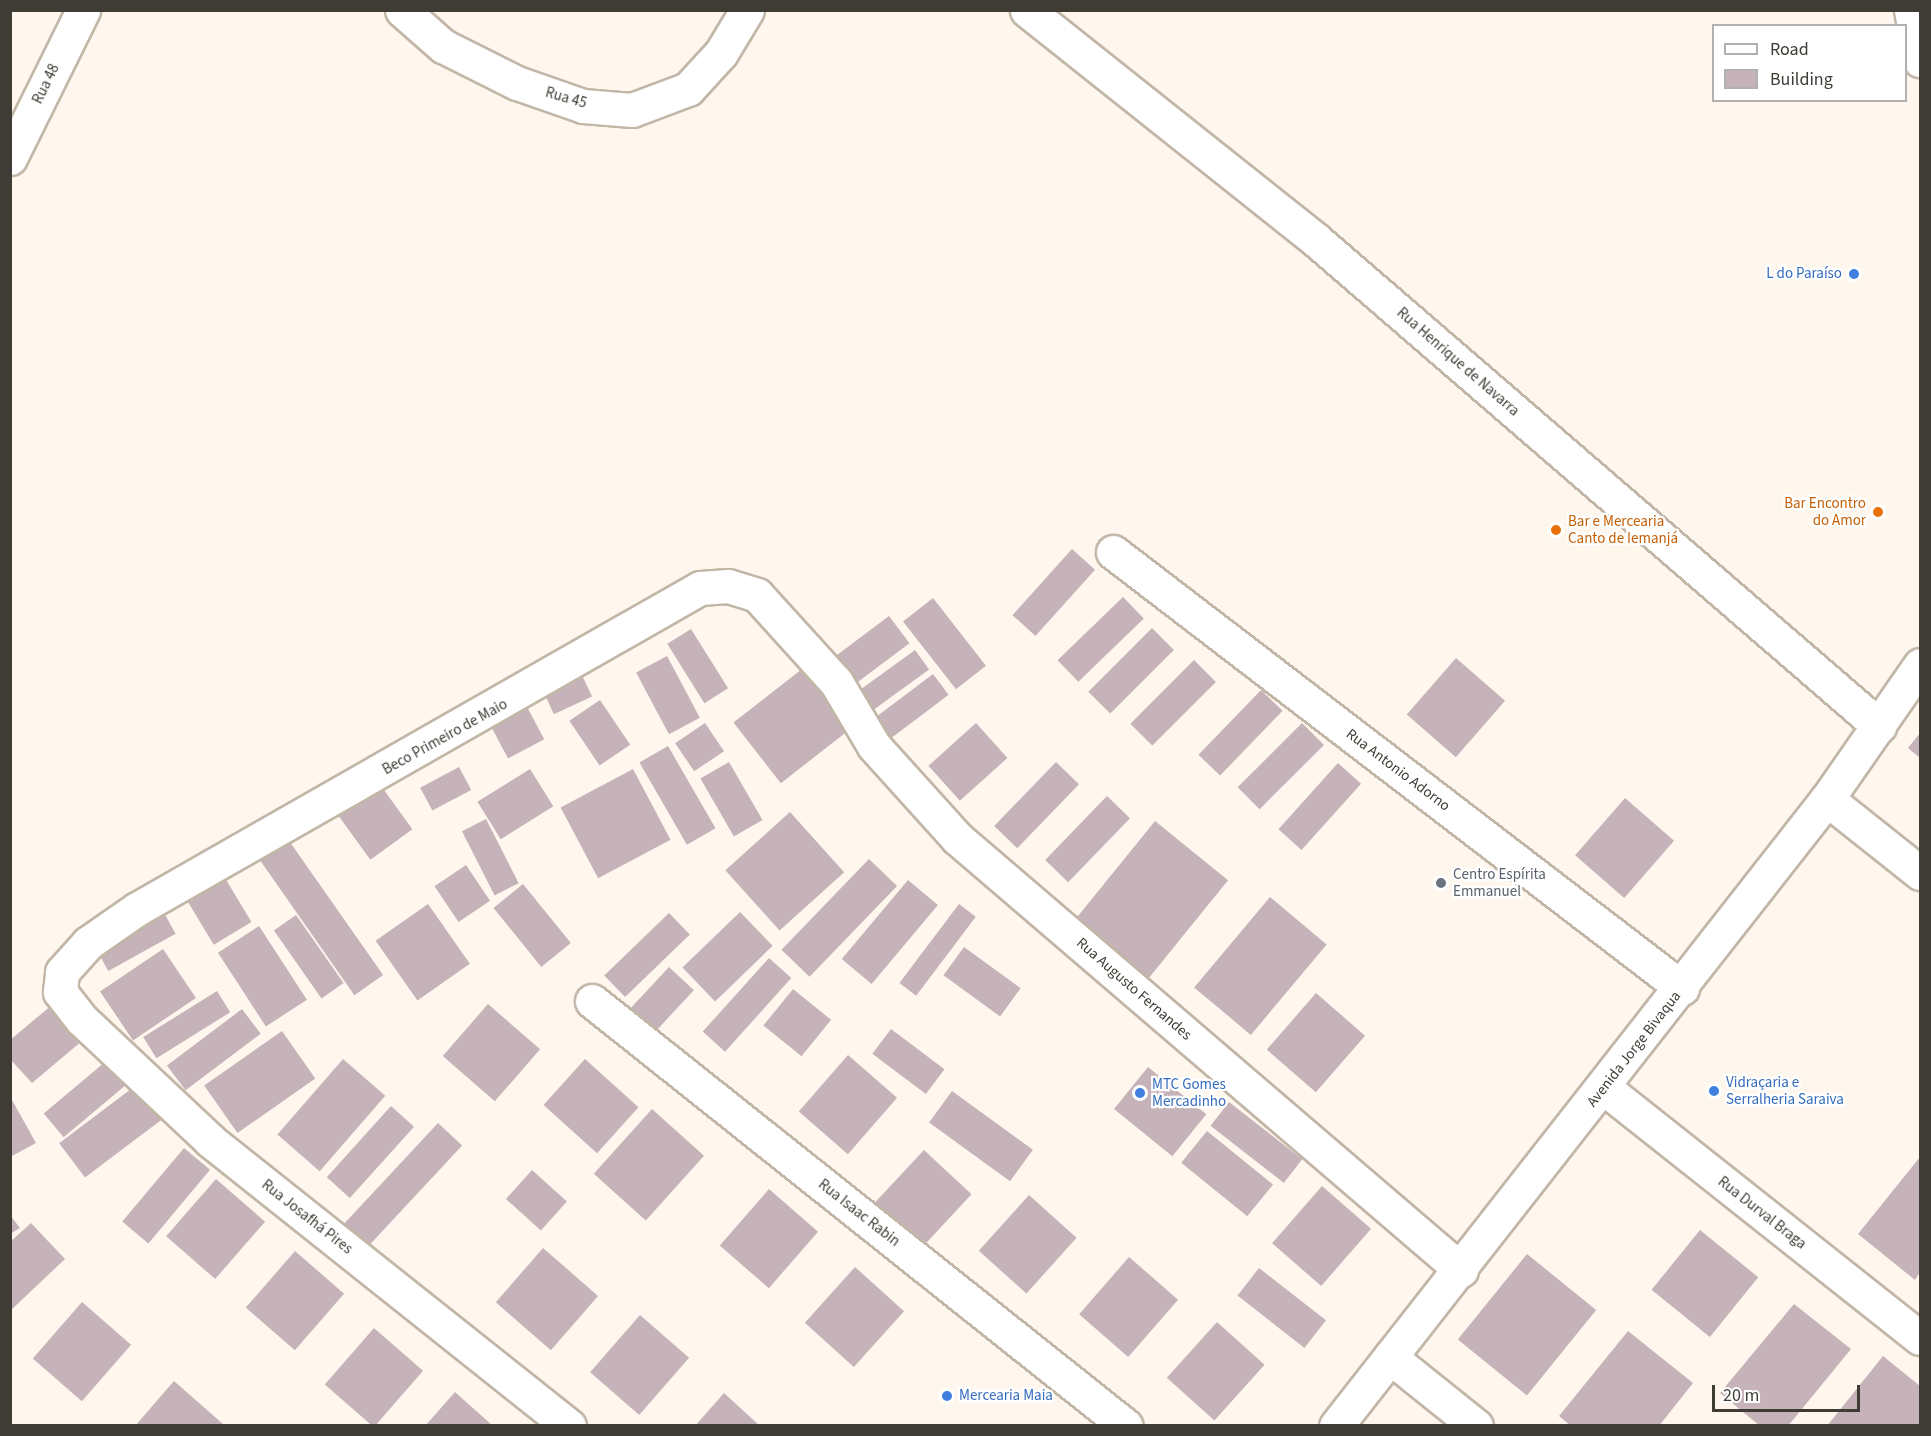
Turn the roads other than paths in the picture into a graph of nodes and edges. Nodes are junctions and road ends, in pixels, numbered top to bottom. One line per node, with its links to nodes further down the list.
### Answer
1 (83, 10): 7 (street, Rua 48)
2 (402, 10): 3 (street, Rua 45)
3 (747, 10)
4 (1027, 10): 11 (street, Rua Henrique de Navarra)
5 (1911, 10): 6 (street)
6 (1920, 60)
7 (10, 158)
8 (1113, 552): 14 (street, Rua Antonio Adorno)
9 (1920, 665): 11 (street, Avenida Jorge Bivaqua)
10 (836, 682): 15 (street, Beco Primeiro de Maio); 18 (street, Rua Augusto Fernandes)
11 (1879, 726): 12 (street, Avenida Jorge Bivaqua)
12 (1827, 799): 13 (street); 14 (street, Avenida Jorge Bivaqua)
13 (1920, 873)
14 (1682, 988): 17 (street, Avenida Jorge Bivaqua)
15 (60, 992): 21 (street, Rua Josafhá Pires)
16 (592, 1001): 22 (street, Rua Isaac Rabin)
17 (1603, 1087): 18 (street, Avenida Jorge Bivaqua); 19 (street, Rua Durval Braga)
18 (1461, 1270): 20 (street, Avenida Jorge Bivaqua)
19 (1920, 1338)
20 (1390, 1357): 23 (street, Avenida Jorge Bivaqua); 24 (street)
21 (568, 1425)
22 (1126, 1425)
23 (1336, 1425)
24 (1476, 1425)

